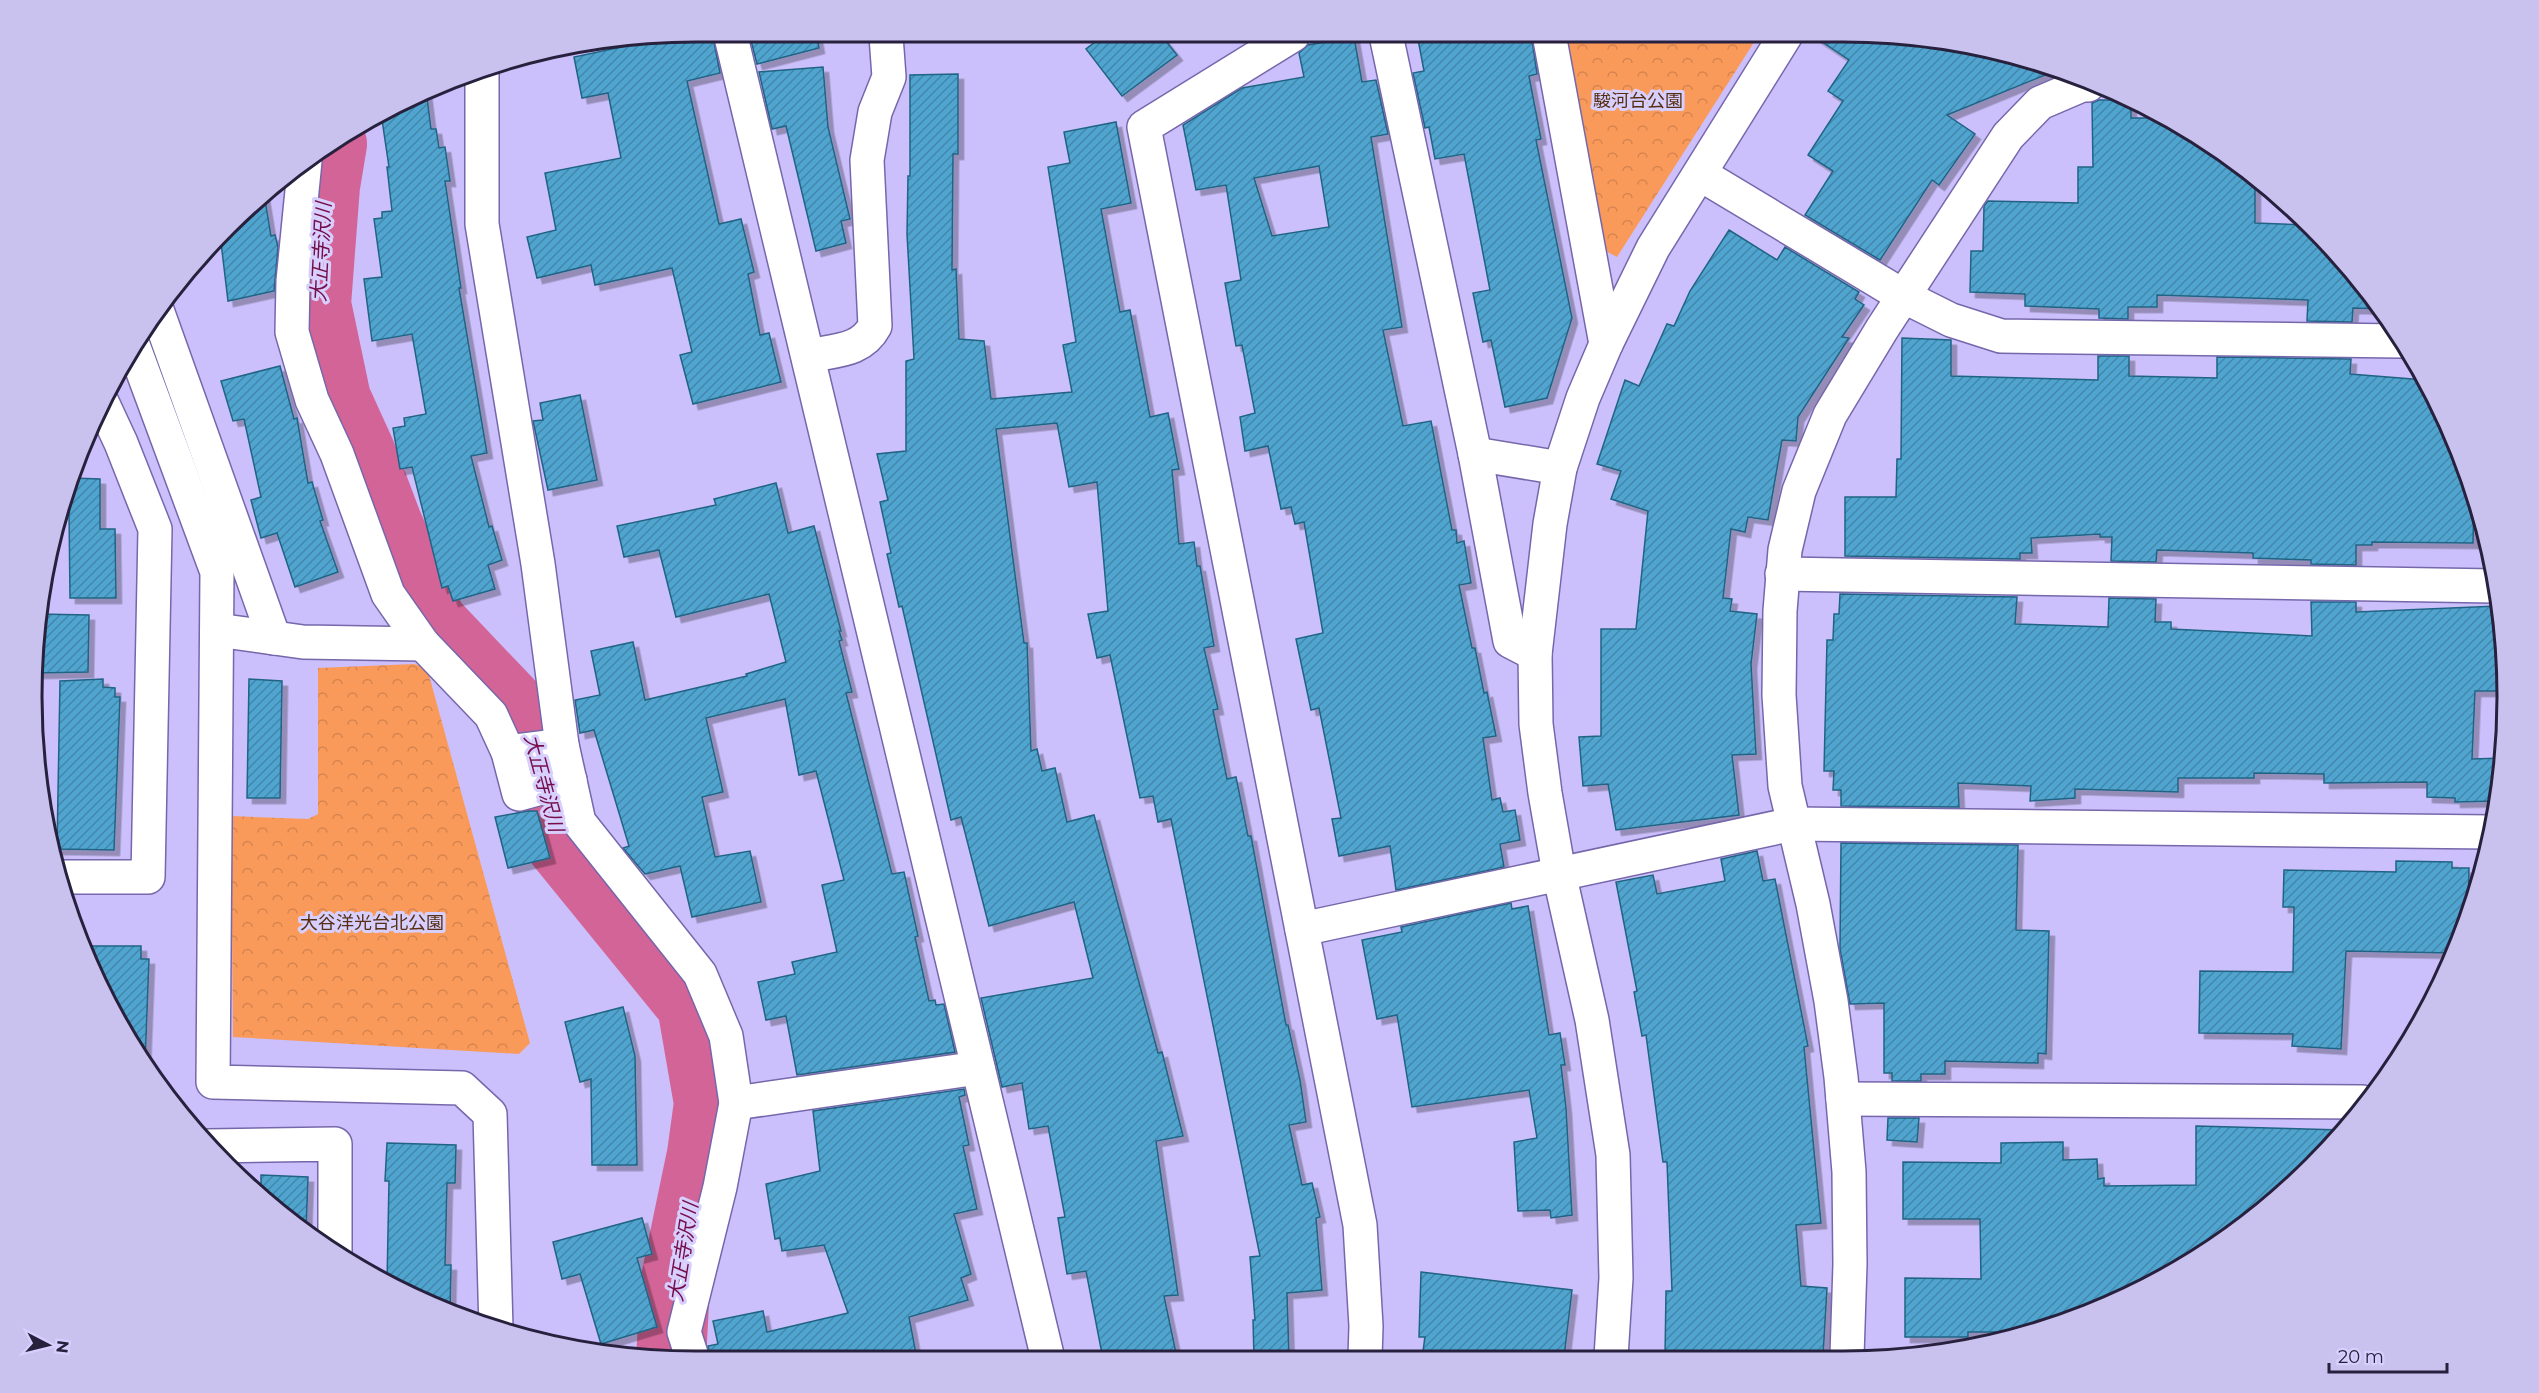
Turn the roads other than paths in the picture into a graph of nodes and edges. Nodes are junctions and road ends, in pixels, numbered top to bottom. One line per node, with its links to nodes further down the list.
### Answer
1 (732, 42): 15 (street)
2 (887, 42): 15 (street)
3 (1282, 42): 32 (street)
4 (1387, 42): 18 (street)
5 (1550, 42): 14 (street)
6 (1781, 42): 10 (street)
7 (482, 78): 26 (street)
8 (2078, 87): 11 (street)
9 (304, 173): 24 (street)
10 (1700, 174): 11 (street); 14 (street)
11 (1903, 296): 13 (street); 20 (street)
12 (161, 320): 23 (street)
13 (2392, 341)
14 (1606, 344): 19 (street)
15 (808, 356): 33 (street)
16 (137, 357): 22 (street)
17 (107, 411): 31 (street)
18 (1475, 454): 19 (street); 25 (street)
19 (1560, 468): 25 (street)
20 (1782, 574): 21 (street); 28 (street)
21 (2487, 586)
22 (217, 630): 23 (street); 39 (street)
23 (274, 638): 24 (street)
24 (423, 644): 26 (street)
25 (1535, 654): 30 (street)
26 (537, 748): 27 (street); 27 (street)
27 (556, 784): 36 (street)
28 (1793, 824): 29 (street); 30 (street); 34 (street)
29 (2483, 831)
30 (1559, 873): 32 (street); 43 (street)
31 (67, 877)
32 (1302, 929): 42 (street)
33 (978, 1068): 36 (street); 41 (street)
34 (1843, 1099): 35 (street); 44 (street)
35 (2356, 1102)
36 (736, 1103): 40 (street)
37 (221, 1146): 38 (street)
38 (335, 1242)
39 (496, 1319)
40 (690, 1351)
41 (1046, 1351)
42 (1365, 1351)
43 (1611, 1351)
44 (1847, 1351)

